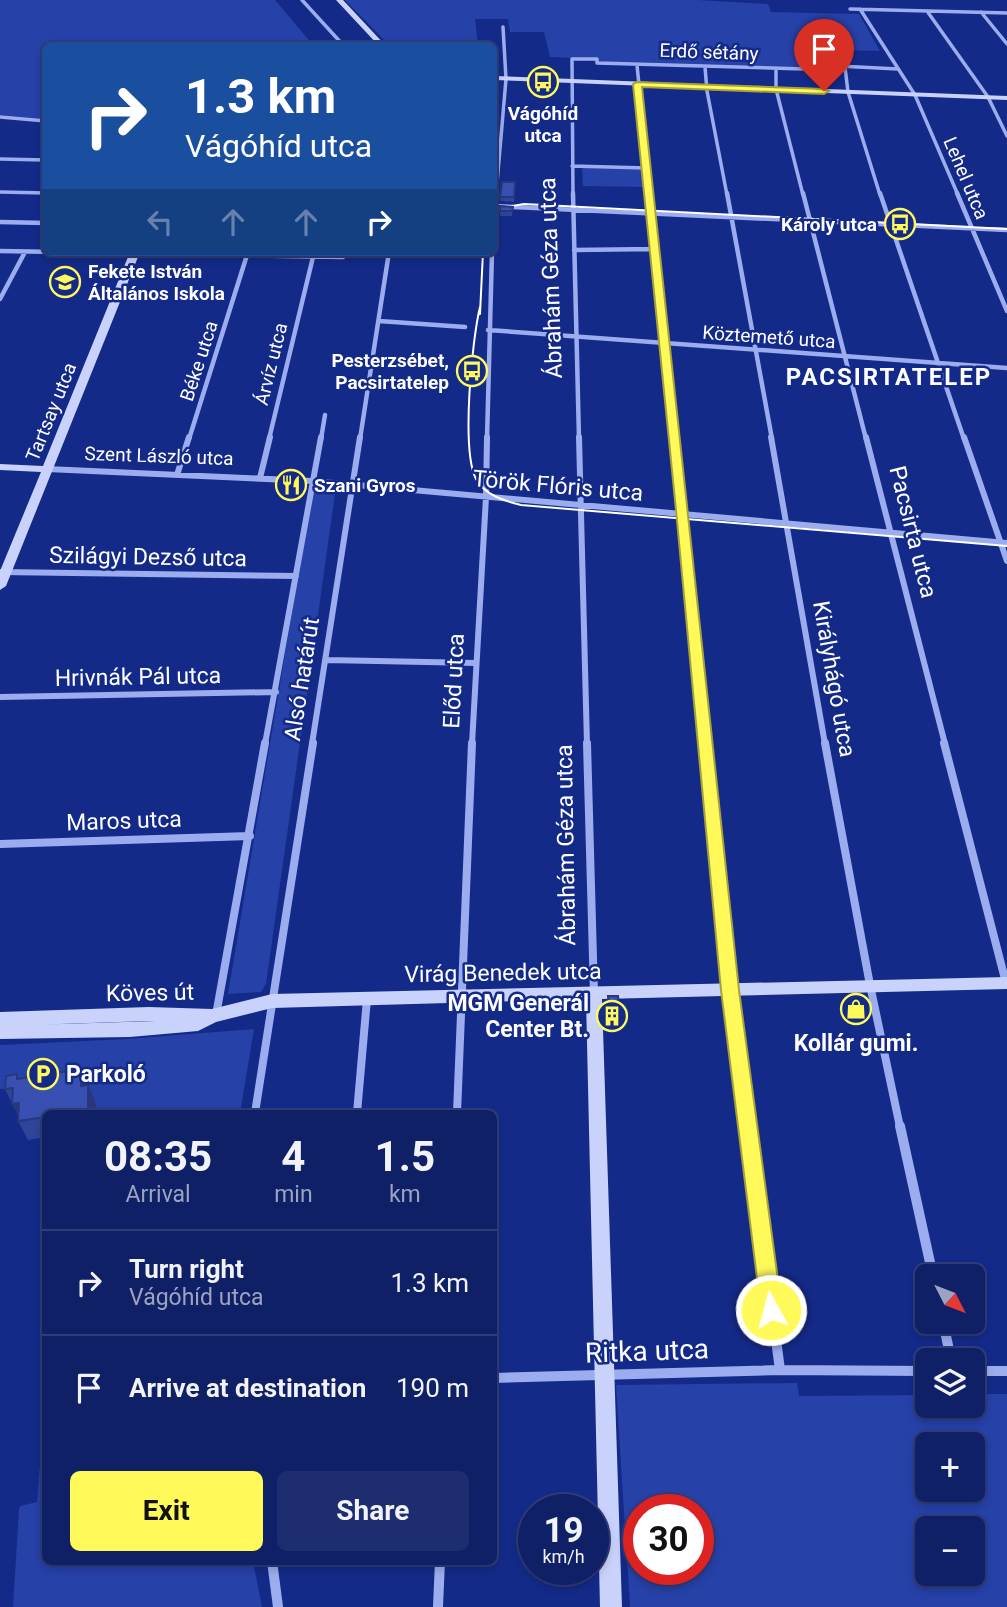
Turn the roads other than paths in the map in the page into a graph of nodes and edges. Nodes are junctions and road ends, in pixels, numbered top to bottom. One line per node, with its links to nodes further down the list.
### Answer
1 (302, 0): 9 (street)
2 (339, 0): 10 (street)
3 (850, 9): 4 (street)
4 (860, 9): 5 (street); 17 (street, Lehel utca)
5 (927, 11): 6 (street); 26 (street)
6 (981, 12): 7 (street); 11 (street)
7 (1007, 13)
8 (503, 27): 19 (street)
9 (340, 42)
10 (379, 42)
11 (1007, 44)
12 (572, 59): 13 (street, Erdő sétány); 20 (street, Ábrahám Géza utca)
13 (637, 65): 14 (street, Erdő sétány); 21 (street)
14 (705, 67): 16 (street, Erdő sétány); 22 (street, Királyhágó utca)
15 (845, 67): 16 (street, Erdő sétány); 17 (street, Erdő sétány); 24 (street)
16 (776, 68): 23 (street, Pacsirta utca)
17 (898, 69): 25 (street, Lehel utca)
18 (497, 78): 19 (street)
19 (506, 79): 20 (street); 35 (street)
20 (572, 82): 21 (street); 33 (street, Ábrahám Géza utca)
21 (637, 84): 22 (street); 34 (street)
22 (706, 87): 23 (street); 41 (street, Királyhágó utca)
23 (776, 89): 24 (street); 42 (street, Pacsirta utca)
24 (848, 92): 25 (street); 45 (street)
25 (915, 94): 26 (street); 46 (street, Lehel utca)
26 (988, 97): 27 (street); 30 (street)
27 (1007, 98)
28 (0, 117): 29 (street)
29 (42, 121)
30 (1007, 136)
31 (0, 159): 32 (street)
32 (42, 160)
33 (572, 166): 34 (street); 39 (street, Ábrahám Géza utca)
34 (647, 167): 40 (street)
35 (497, 174)
36 (0, 192): 37 (street)
37 (42, 193)
38 (497, 206): 39 (street)
39 (574, 210): 40 (street); 48 (street, Ábrahám Géza utca)
40 (651, 214): 41 (street); 49 (street)
41 (732, 217): 42 (street); 66 (street, Királyhágó utca)
42 (809, 221): 45 (street); 67 (street, Pacsirta utca)
43 (0, 222): 44 (street)
44 (42, 223)
45 (889, 225): 46 (street); 68 (street)
46 (973, 228): 47 (street); 60 (street, Lehel utca)
47 (1007, 230)
48 (574, 250): 49 (street); 64 (street, Ábrahám Géza utca)
49 (655, 250): 65 (street)
50 (0, 251): 51 (street)
51 (25, 251): 52 (street); 59 (street)
52 (42, 251)
53 (133, 256): 72 (street, Tartsay utca)
54 (247, 256): 58 (street); 73 (street, Béke utca)
55 (328, 256): 58 (street)
56 (388, 256): 61 (street, Alsó határút)
57 (492, 256): 63 (street, Előd utca)
58 (313, 257): 74 (street, Árvíz utca)
59 (0, 299)
60 (1007, 311)
61 (379, 321): 62 (street); 76 (street, Alsó határút)
62 (465, 327)
63 (488, 330): 64 (street, Köztemető utca); 77 (street, Előd utca)
64 (577, 337): 65 (street, Köztemető utca); 78 (street, Ábrahám Géza utca)
65 (666, 344): 66 (street, Köztemető utca); 79 (street)
66 (757, 350): 67 (street, Köztemető utca); 80 (street, Királyhágó utca)
67 (845, 357): 68 (street, Köztemető utca); 81 (street, Pacsirta utca)
68 (937, 363): 69 (street, Köztemető utca); 82 (street)
69 (1007, 368)
70 (325, 415): 75 (street, Alsó határút)
71 (0, 467): 72 (street, Szent László utca)
72 (47, 469): 73 (street, Szent László utca); 84 (street, Tartsay utca)
73 (177, 475): 74 (street, Szent László utca)
74 (260, 478): 75 (street, Szent László utca)
75 (314, 481): 76 (street, Török Flóris utca); 85 (street, Alsó határút)
76 (354, 485): 77 (street, Török Flóris utca); 87 (street, Alsó határút)
77 (486, 498): 78 (street, Török Flóris utca); 88 (street, Előd utca)
78 (583, 507): 79 (street, Török Flóris utca); 96 (street, Ábrahám Géza utca)
79 (683, 516): 80 (street, Török Flóris utca); 95 (street)
80 (786, 524): 81 (street, Török Flóris utca); 94 (street, Királyhágó utca)
81 (890, 533): 82 (street, Török Flóris utca); 93 (street, Pacsirta utca)
82 (1004, 542): 83 (street)
83 (1007, 561)
84 (3, 572): 85 (street, Szilágyi Dezső utca); 86 (street, Tartsay utca)
85 (296, 576): 89 (street, Alsó határút)
86 (0, 586)
87 (327, 660): 88 (street); 99 (street, Alsó határút)
88 (475, 663): 97 (street, Előd utca)
89 (276, 692): 90 (street, Hrivnák Pál utca); 91 (street, Alsó határút)
90 (0, 697)
91 (250, 836): 92 (street, Maros utca); 100 (street, Alsó határút)
92 (0, 844)
93 (1007, 983): 94 (street, Virág Benedek utca)
94 (870, 986): 95 (street, Virág Benedek utca); 107 (street, Királyhágó utca)
95 (730, 990): 96 (street, Virág Benedek utca); 108 (street)
96 (594, 993): 97 (street, Virág Benedek utca); 112 (street, Ábrahám Géza utca)
97 (461, 996): 98 (street, Virág Benedek utca); 106 (street, Előd utca)
98 (367, 998): 99 (street, Virág Benedek utca); 105 (street)
99 (272, 1001): 100 (street, Virág Benedek utca); 104 (street, Alsó határút)
100 (214, 1016): 102 (street, Köves út)
101 (0, 1018): 102 (street, Köves út)
102 (92, 1023): 103 (street, Köves út)
103 (0, 1032)
104 (255, 1110)
105 (356, 1110)
106 (457, 1110)
107 (930, 1264)
108 (780, 1370): 109 (street, Ritka utca); 112 (street, Ritka utca)
109 (915, 1371)
110 (985, 1371): 111 (street)
111 (1007, 1371)
112 (605, 1374): 113 (street, Ritka utca); 118 (street, Ábrahám Géza utca)
113 (497, 1378)
114 (273, 1565): 116 (street)
115 (440, 1565): 117 (street)
116 (278, 1607)
117 (438, 1607)
118 (611, 1607)

